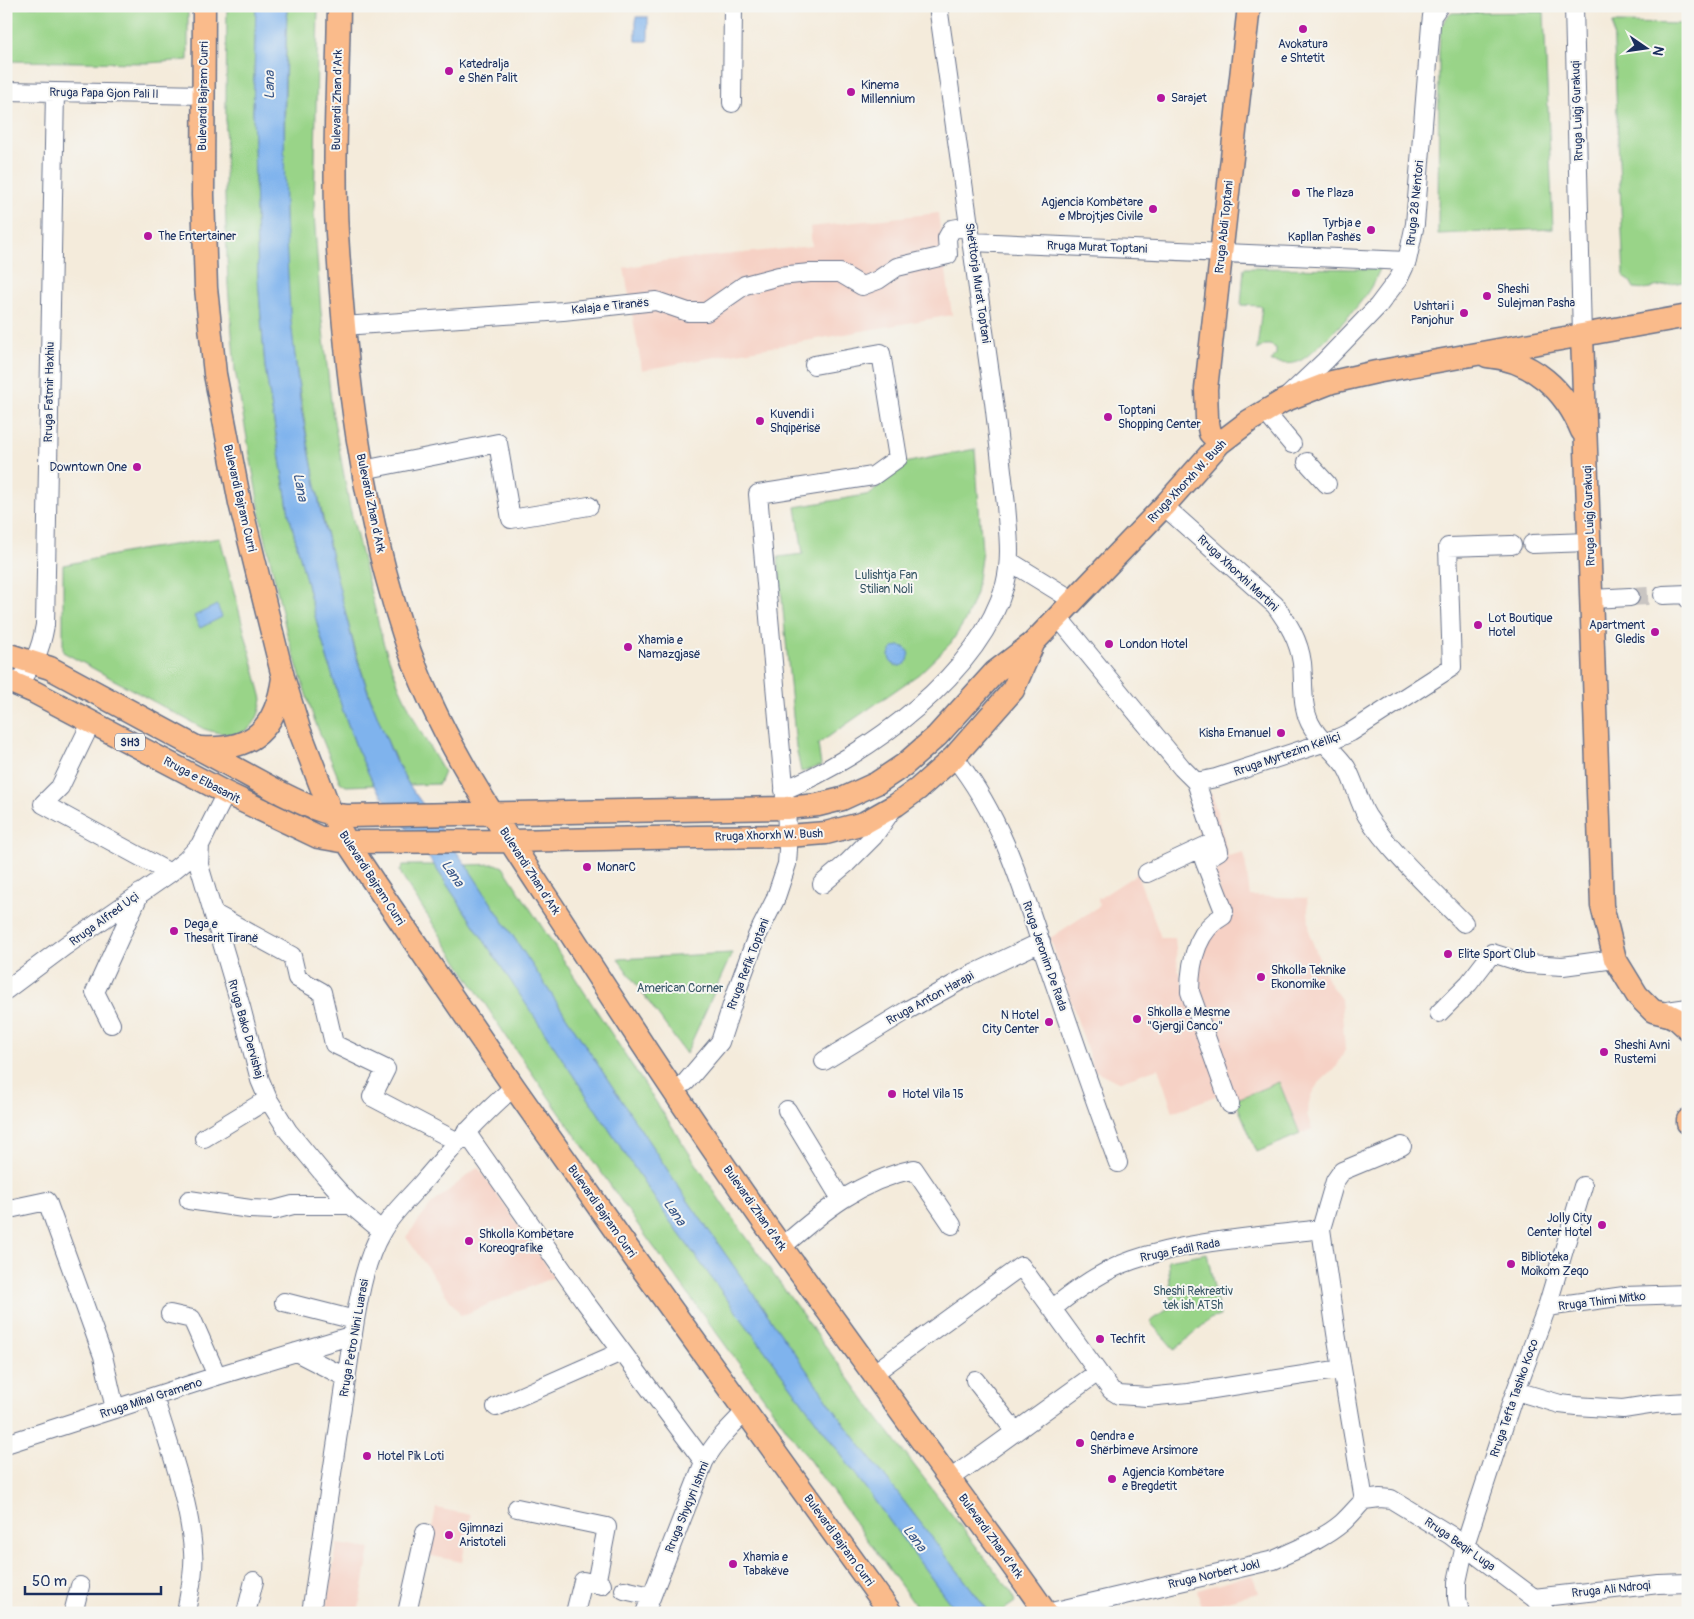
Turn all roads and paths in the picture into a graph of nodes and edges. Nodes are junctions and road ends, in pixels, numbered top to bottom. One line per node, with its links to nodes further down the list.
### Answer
1 (204, 6): 10 (main road, Bulevardi Bajram Curri)
2 (339, 6): 16 (main road, Bulevardi Zhan d'Ark)
3 (733, 6): 11 (street)
4 (938, 6): 12 (street, Shëtitorja Murat Toptani)
5 (1248, 6): 13 (main road, Rruga Abdi Toptani)
6 (1574, 6): 17 (street, Rruga Luigj Gurakuqi)
7 (1435, 10): 14 (street, Rruga 28 Nëntori)
8 (6, 91): 9 (street, Rruga Papa Gjon Pali II)
9 (55, 92): 10 (street, Rruga Papa Gjon Pali II); 42 (street, Rruga Fatmir Haxhiu)
10 (203, 96): 43 (main road, Bulevardi Bajram Curri)
11 (732, 103)
12 (971, 234): 13 (street, Rruga Murat Toptani); 16 (street, Kalaja e Tiranës); 32 (street, Shëtitorja Murat Toptani)
13 (1221, 253): 14 (street, Rruga Murat Toptani); 22 (main road, Rruga Abdi Toptani)
14 (1407, 261): 20 (street, Rruga 28 Nëntori)
15 (1688, 316): 17 (main road, Rruga Xhorxh W. Bush)
16 (343, 326): 25 (main road, Bulevardi Zhan d'Ark)
17 (1582, 336): 18 (main road, Rruga Xhorxh W. Bush); 21 (main road, Rruga Luigj Gurakuqi)
18 (1472, 354): 20 (main road, Rruga Xhorxh W. Bush); 21 (main road)
19 (814, 365): 51 (street, Rruga Refik Toptani)
20 (1274, 406): 22 (main road, Rruga Xhorxh W. Bush); 23 (street)
21 (1586, 439): 29 (main road, Rruga Luigj Gurakuqi)
22 (1220, 443): 28 (main road, Rruga Xhorxh W. Bush)
23 (1292, 444)
24 (1306, 462): 26 (street)
25 (363, 470): 27 (street); 53 (main road, Bulevardi Zhan d'Ark)
26 (1327, 484)
27 (589, 506)
28 (1164, 506): 38 (main road, Rruga Xhorxh W. Bush); 46 (street, Rruga Xhorxhi Martini)
29 (1589, 542): 30 (street); 36 (main road, Rruga Luigj Gurakuqi)
30 (1532, 544)
31 (1512, 545): 46 (street, Rruga Myrtezim Këlliçi)
32 (1009, 561): 38 (street); 51 (street, Shëtitorja Murat Toptani)
33 (1688, 594): 34 (street); 37 (street)
34 (1663, 595)
35 (1630, 597): 36 (street)
36 (1592, 599): 67 (main road, Rruga Luigj Gurakuqi)
37 (1688, 599)
38 (1074, 601): 39 (main road, Rruga Xhorxh W. Bush)
39 (1058, 617): 40 (main road, Rruga Xhorxh W. Bush); 49 (street)
40 (1033, 644): 48 (main road, Rruga Xhorxh W. Bush); 51 (main road, Rruga Xhorxh W. Bush)
41 (6, 654): 42 (main road, SH3)
42 (34, 662): 44 (street, Rruga Fatmir Haxhiu); 47 (main road, SH3)
43 (283, 677): 47 (main road); 54 (main road, Bulevardi Bajram Curri)
44 (12, 683): 45 (main road, Rruga e Elbasanit / SH3)
45 (91, 723): 50 (main road, Rruga e Elbasanit / SH3); 60 (street)
46 (1326, 743): 49 (street, Rruga Myrtezim Këlliçi); 65 (street, Rruga Xhorxhi Martini)
47 (199, 748): 54 (main road, SH3)
48 (954, 757): 52 (main road, Rruga Xhorxh W. Bush); 66 (street, Rruga Jeronim De Rada)
49 (1196, 782): 57 (street)
50 (226, 793): 58 (main road, Rruga e Elbasanit / SH3); 59 (street, Rruga Bako Dervishaj)
51 (785, 799): 53 (main road, Rruga Xhorxh W. Bush); 55 (street, Rruga Refik Toptani)
52 (896, 805): 55 (main road, Rruga Xhorxh W. Bush); 62 (street)
53 (492, 813): 54 (main road, SH3); 56 (main road, Bulevardi Zhan d'Ark)
54 (332, 815): 58 (main road, Bulevardi Bajram Curri)
55 (788, 836): 56 (main road, Rruga Xhorxh W. Bush); 75 (street, Rruga Refik Toptani)
56 (511, 841): 58 (main road, SH3); 92 (main road, Bulevardi Zhan d'Ark)
57 (1216, 841): 61 (street); 78 (street)
58 (347, 842): 76 (main road, Bulevardi Bajram Curri)
59 (200, 844): 60 (street, Rruga Alfred Uçi); 64 (street, Rruga Bako Dervishaj)
60 (170, 873): 63 (street, Rruga Alfred Uçi)
61 (1148, 873)
62 (822, 884)
63 (140, 893): 68 (street, Rruga Alfred Uçi); 72 (street)
64 (213, 913): 77 (street, Rruga Bako Dervishaj); 80 (street)
65 (1464, 923)
66 (1041, 942): 74 (street, Rruga Anton Harapi); 83 (street, Rruga Jeronim De Rada)
67 (1615, 959): 70 (main road, Rruga Luigj Gurakuqi); 71 (street)
68 (6, 990)
69 (1688, 1008): 70 (street)
70 (1656, 1011): 73 (main road)
71 (1439, 1013)
72 (111, 1024)
73 (1688, 1029)
74 (824, 1061)
75 (686, 1082)
76 (514, 1087): 80 (street, Rruga Petro Nini Luarasi); 112 (main road, Bulevardi Bajram Curri)
77 (268, 1100): 81 (street); 87 (street, Rruga Bako Dervishaj)
78 (1230, 1104)
79 (787, 1110): 85 (street)
80 (462, 1137): 91 (street, Rruga Petro Nini Luarasi); 100 (street)
81 (204, 1138)
82 (1402, 1146): 90 (street)
83 (1118, 1163)
84 (1583, 1186): 95 (street, Rruga Tefta Tashko Koço)
85 (841, 1199): 89 (street); 92 (street)
86 (189, 1200): 87 (street)
87 (351, 1205): 91 (street, Rruga Bako Dervishaj)
88 (6, 1208): 111 (street)
89 (952, 1225)
90 (1322, 1229): 96 (street, Rruga Fadil Rada); 101 (street)
91 (382, 1231): 98 (street, Rruga Petro Nini Luarasi)
92 (782, 1247): 103 (main road, Bulevardi Zhan d'Ark)
93 (1688, 1294): 95 (street, Rruga Thimi Mitko)
94 (284, 1302): 98 (street)
95 (1546, 1307): 107 (street, Rruga Tefta Tashko Koço)
96 (1052, 1309): 102 (street); 103 (street)
97 (170, 1314): 104 (street)
98 (354, 1328): 99 (street, Rruga Mihal Grameno); 105 (street, Rruga Petro Nini Luarasi)
99 (296, 1352): 104 (street, Rruga Mihal Grameno); 105 (street)
100 (621, 1352): 110 (street); 115 (street)
101 (1342, 1369): 102 (street); 117 (street)
102 (1098, 1372): 113 (street)
103 (874, 1373): 116 (main road, Bulevardi Zhan d'Ark)
104 (218, 1376): 108 (street, Rruga Mihal Grameno)
105 (346, 1378): 130 (street, Rruga Petro Nini Luarasi)
106 (975, 1380): 113 (street)
107 (1516, 1391): 109 (street); 120 (street, Rruga Tefta Tashko Koço)
108 (154, 1397): 111 (street, Rruga Mihal Grameno); 128 (street)
109 (1688, 1402)
110 (496, 1408)
111 (115, 1409): 114 (street, Rruga Mihal Grameno)
112 (746, 1411): 115 (street, Rruga Shyqyri Ishmi); 134 (main road, Bulevardi Bajram Curri)
113 (1015, 1431): 116 (street)
114 (6, 1444)
115 (704, 1462): 125 (street, Rruga Shyqyri Ishmi)
116 (950, 1480): 135 (main road, Bulevardi Zhan d'Ark)
117 (1364, 1500): 120 (street, Rruga Beqir Luga); 135 (street, Rruga Norbert Jokl)
118 (517, 1508): 132 (street)
119 (425, 1533): 131 (street)
120 (1465, 1545): 126 (street, Rruga Beqir Luga); 136 (street, Rruga Tefta Tashko Koço)
121 (254, 1581): 129 (street)
122 (1688, 1583): 126 (street, Rruga Ali Ndroqi)
123 (80, 1586): 127 (street)
124 (624, 1590): 125 (street)
125 (651, 1596): 133 (street, Rruga Shyqyri Ishmi)
126 (1534, 1598): 137 (street, Rruga Beqir Luga)
127 (73, 1613)
128 (186, 1613)
129 (246, 1613)
130 (311, 1613)
131 (407, 1613)
132 (575, 1613)
133 (645, 1613)
134 (891, 1613)
135 (1047, 1613)
136 (1460, 1613)
137 (1546, 1613)

